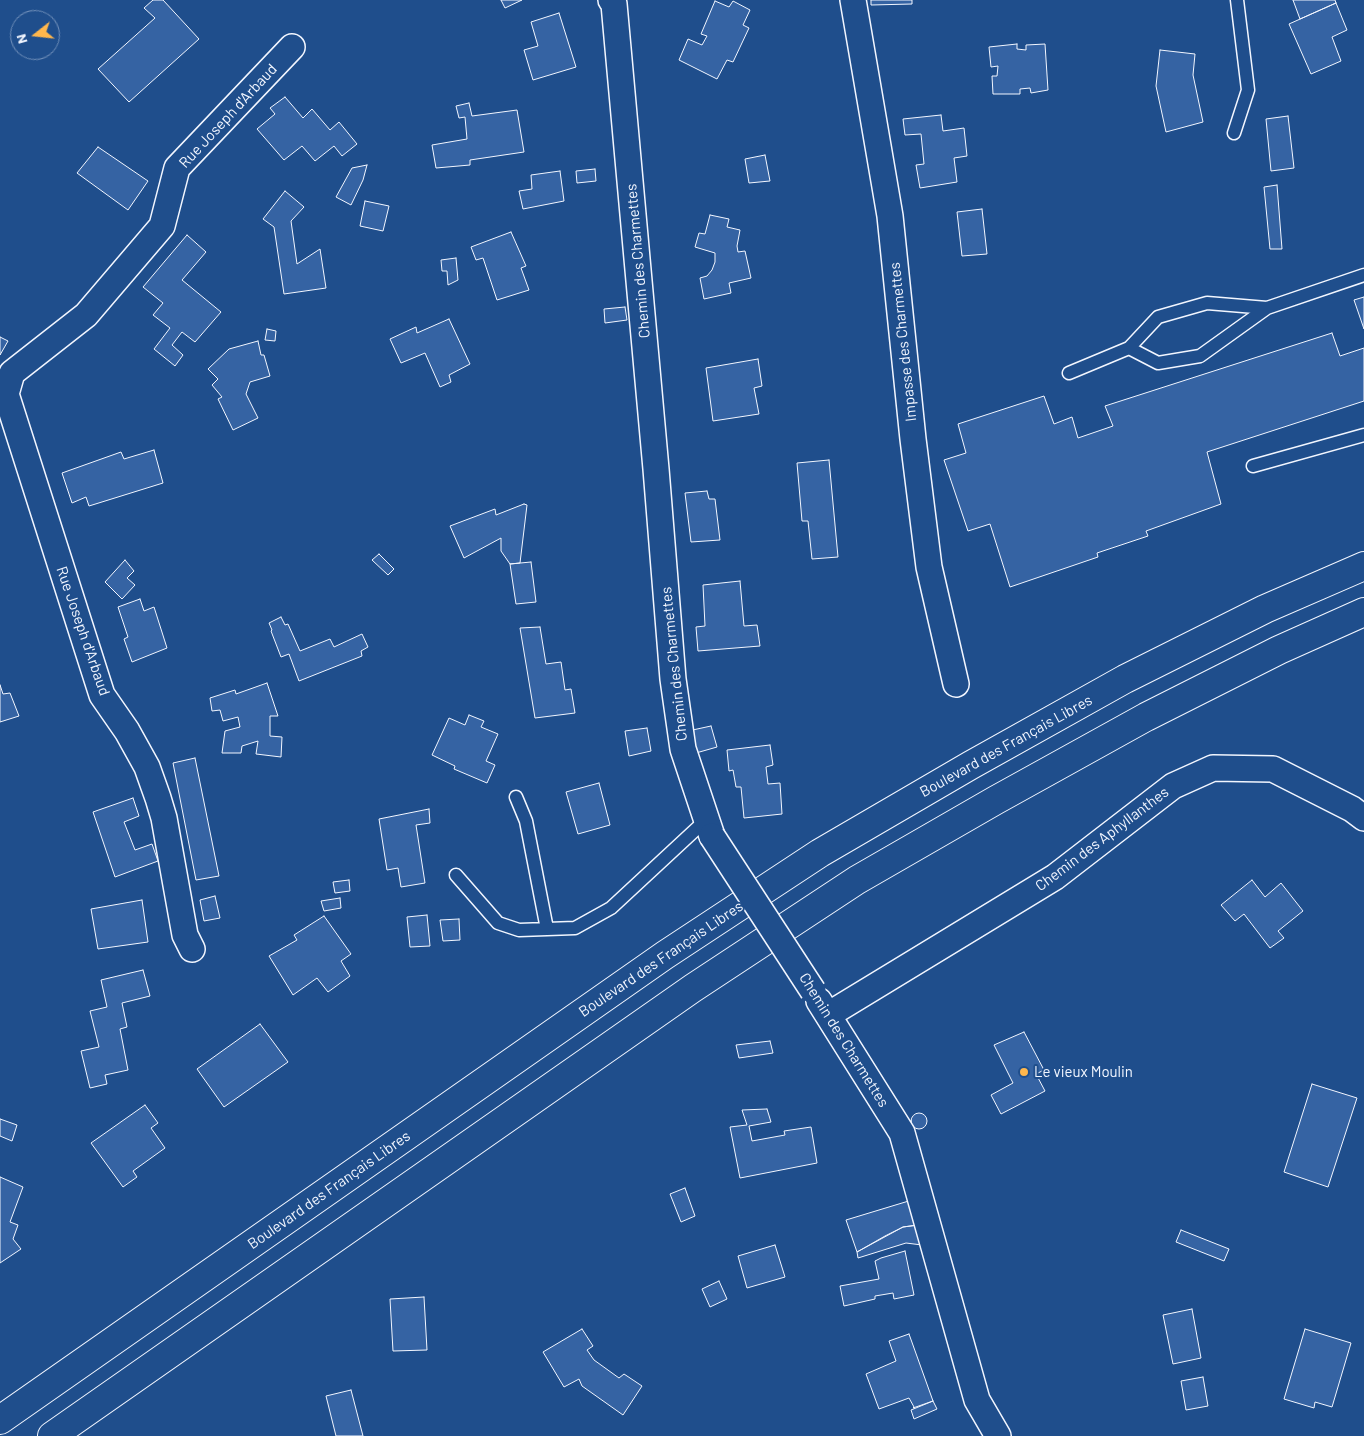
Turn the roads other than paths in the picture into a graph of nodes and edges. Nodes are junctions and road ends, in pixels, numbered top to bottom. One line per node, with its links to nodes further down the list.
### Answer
1 (853, 0): 15 (street, Impasse des Charmettes)
2 (1237, 0): 5 (lane)
3 (617, 1): 18 (street, Chemin des Charmettes)
4 (292, 47): 10 (street, Rue Joseph d'Arbaud)
5 (1234, 133)
6 (1364, 275): 7 (lane)
7 (1267, 308): 8 (lane); 8 (lane)
8 (1129, 348): 9 (lane)
9 (1069, 372)
10 (3, 392): 21 (street, Rue Joseph d'Arbaud)
11 (1364, 435): 12 (lane)
12 (1253, 466)
13 (1364, 566): 23 (main road, Boulevard des Français Libres)
14 (1364, 612): 24 (main road)
15 (956, 684)
16 (516, 797): 20 (lane)
17 (1364, 818): 22 (street, Chemin des Aphyllanthes)
18 (710, 828): 20 (lane); 22 (street, Chemin des Charmettes, bridge)
19 (456, 874): 20 (lane)
20 (547, 929)
21 (192, 949)
22 (828, 1015): 25 (street, Chemin des Charmettes)
23 (0, 1420)
24 (52, 1436)
25 (998, 1436)

